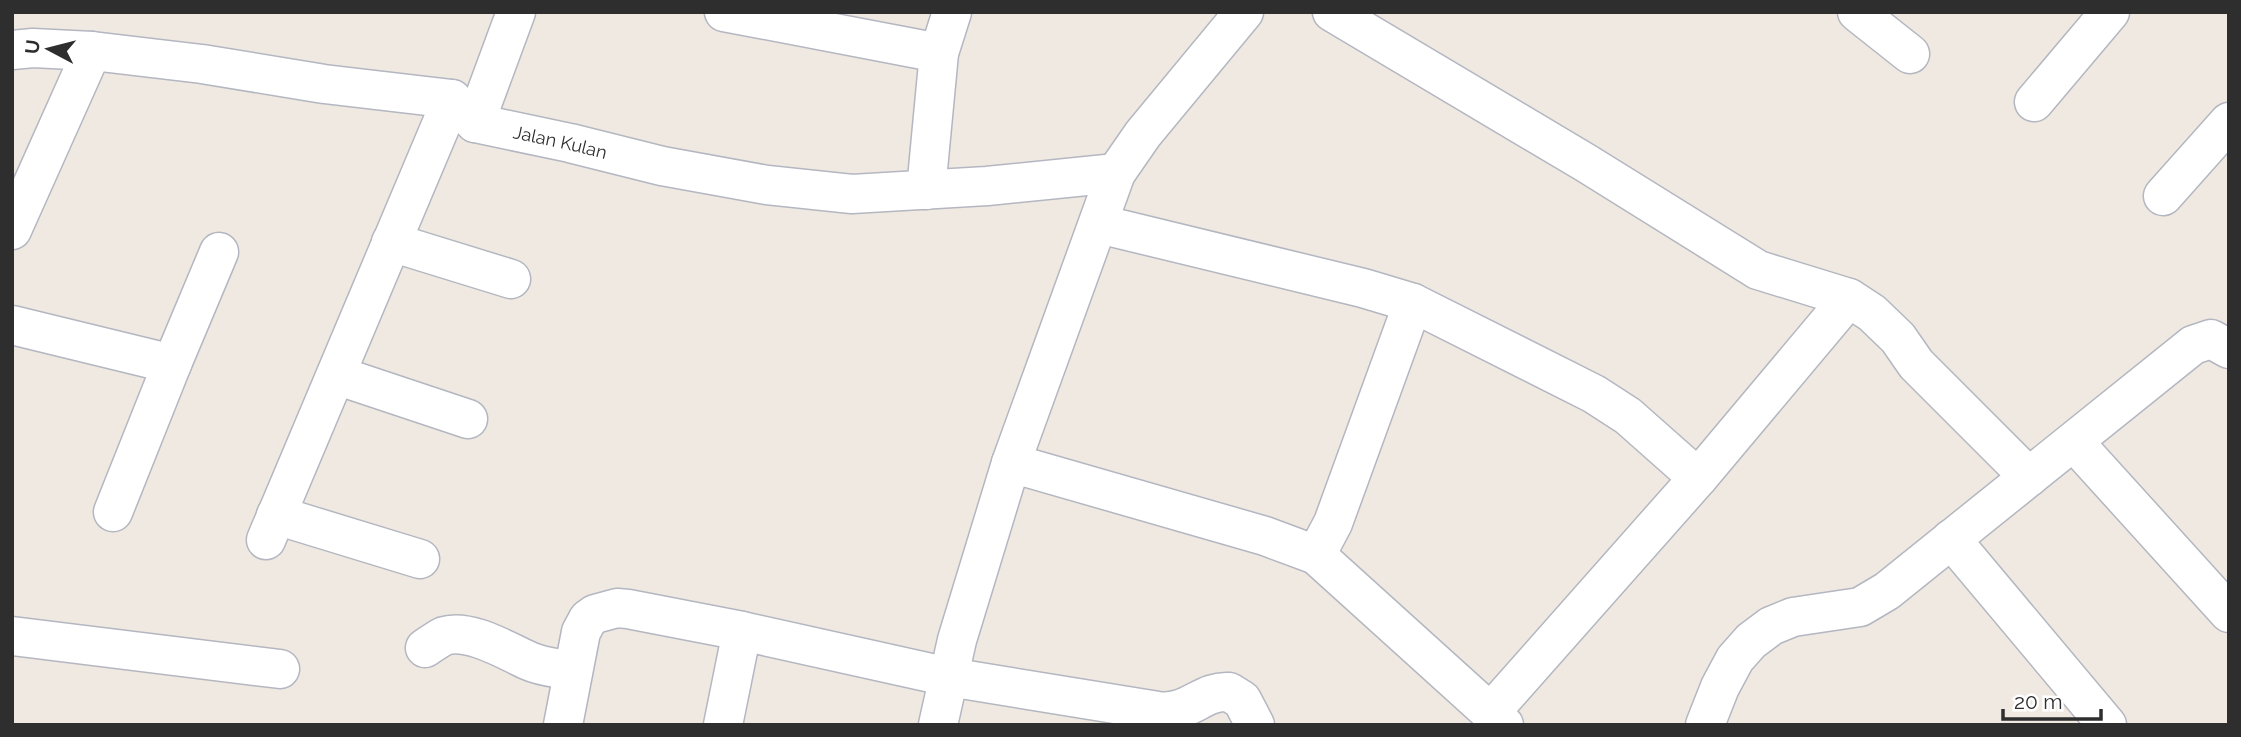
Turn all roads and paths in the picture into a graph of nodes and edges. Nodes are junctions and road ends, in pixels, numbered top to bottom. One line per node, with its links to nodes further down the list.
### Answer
1 (516, 12): 13 (street)
2 (724, 12): 10 (street)
3 (952, 12): 10 (street)
4 (1244, 12): 15 (street)
5 (1332, 12): 23 (street)
6 (1857, 12): 11 (street)
7 (2110, 12): 12 (street)
8 (12, 50): 9 (street, Jalan Kulan)
9 (92, 51): 13 (street, Jalan Kulan); 19 (street)
10 (939, 52): 16 (street)
11 (1910, 54)
12 (2034, 102)
13 (463, 111): 16 (street, Jalan Kulan); 20 (street)
14 (2229, 122): 17 (street)
15 (1116, 173): 16 (street, Jalan Kulan); 18 (street)
16 (926, 190)
17 (2163, 196)
18 (1099, 224): 24 (street); 31 (street)
19 (12, 230)
20 (391, 242): 22 (street); 28 (street)
21 (219, 252): 27 (street)
22 (511, 279)
23 (1849, 298): 32 (street); 33 (street)
24 (1413, 303): 33 (street); 36 (street)
25 (12, 325): 27 (street)
26 (2229, 349): 30 (street)
27 (172, 364): 34 (street)
28 (336, 374): 29 (street); 37 (street)
29 (468, 419)
30 (2074, 442): 32 (street); 38 (street)
31 (1011, 463): 36 (street); 44 (street)
32 (2029, 477): 35 (street)
33 (1698, 478): 46 (street)
34 (113, 512)
35 (1951, 540): 51 (street); 52 (street)
36 (1316, 555): 46 (street)
37 (420, 559)
38 (2229, 613)
39 (742, 631): 43 (street); 44 (street); 48 (street)
40 (12, 636): 42 (street)
41 (425, 648): 43 (street)
42 (281, 669)
43 (573, 671): 47 (street)
44 (948, 677): 45 (street); 49 (street)
45 (1133, 716): 50 (street)
46 (1497, 719)
47 (563, 725)
48 (723, 725)
49 (938, 725)
50 (1255, 725)
51 (1705, 725)
52 (2107, 725)

